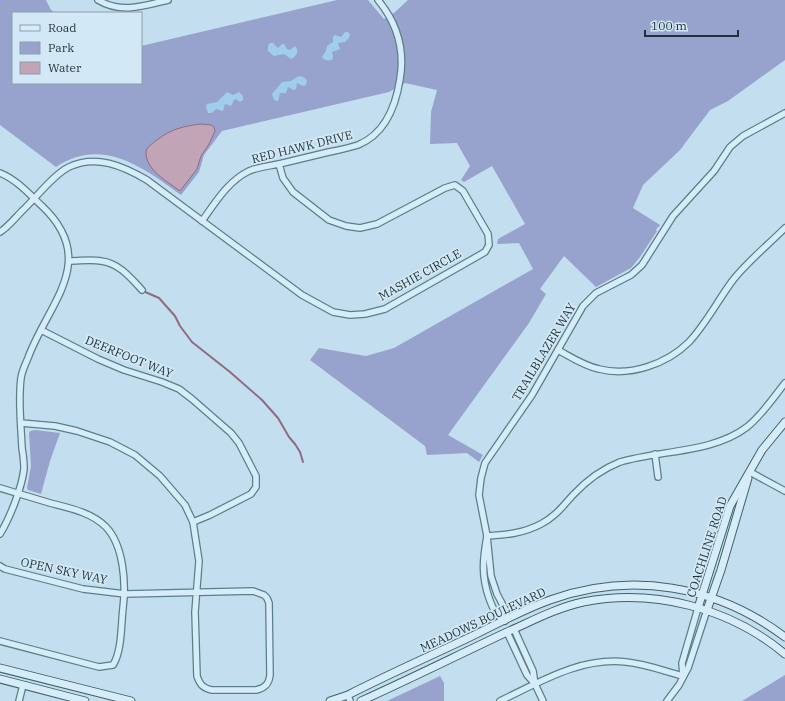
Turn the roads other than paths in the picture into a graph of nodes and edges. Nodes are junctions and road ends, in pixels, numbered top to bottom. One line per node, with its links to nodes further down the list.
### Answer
1 (98, 0): 2 (street)
2 (168, 0)
3 (378, 0): 5 (street, RED HAWK DRIVE)
4 (785, 114): 14 (street, TRAILBLAZER WAY)
5 (279, 164): 8 (street, RED HAWK DRIVE); 8 (street, MASHIE CIRCLE)
6 (0, 173): 7 (street)
7 (35, 199): 8 (street, MASHIE CIRCLE); 10 (street, MASHIE CIRCLE); 11 (street)
8 (202, 221)
9 (785, 228): 14 (street)
10 (0, 232)
11 (69, 261): 12 (street); 13 (street)
12 (142, 290)
13 (41, 330): 17 (street); 24 (street, DEERFOOT WAY)
14 (558, 350): 26 (street, TRAILBLAZER WAY)
15 (785, 383): 18 (street)
16 (785, 422): 19 (main road, COACHLINE ROAD)
17 (21, 423): 23 (street); 24 (street)
18 (655, 454): 20 (street); 26 (street)
19 (750, 472): 22 (street); 30 (main road, COACHLINE ROAD); 31 (main road, COACHLINE ROAD)
20 (658, 477)
21 (0, 488): 23 (street)
22 (785, 491)
23 (18, 493): 25 (street); 29 (street)
24 (193, 522): 28 (street)
25 (0, 534)
26 (487, 536): 34 (street, TRAILBLAZER WAY); 34 (street, TRAILBLAZER WAY)
27 (0, 566): 29 (street, OPEN SKY WAY)
28 (196, 593): 28 (street, OPEN SKY WAY); 29 (street, OPEN SKY WAY)
29 (124, 594): 38 (street)
30 (702, 595): 31 (main road, MEADOWS BOULEVARD); 32 (main road, COACHLINE ROAD); 34 (main road, MEADOWS BOULEVARD)
31 (711, 598): 33 (main road, COACHLINE ROAD); 37 (main road, MEADOWS BOULEVARD)
32 (698, 608): 33 (main road, MEADOWS BOULEVARD); 35 (main road, MEADOWS BOULEVARD); 42 (street)
33 (707, 610): 39 (main road, MEADOWS BOULEVARD); 42 (street)
34 (505, 621): 40 (main road); 46 (main road, MEADOWS BOULEVARD)
35 (514, 629): 36 (main road, MEADOWS BOULEVARD); 44 (street)
36 (507, 632): 40 (main road, MEADOWS BOULEVARD); 44 (street)
37 (785, 637)
38 (0, 641)
39 (785, 654)
40 (456, 656): 51 (main road, MEADOWS BOULEVARD)
41 (0, 668): 49 (main road)
42 (683, 676): 44 (street); 54 (street)
43 (0, 679): 45 (main road)
44 (535, 684): 52 (street); 53 (street)
45 (23, 685): 47 (street); 48 (main road)
46 (349, 698): 50 (main road, MEADOWS BOULEVARD)
47 (19, 701)
48 (85, 701)
49 (131, 701)
50 (330, 701)
51 (361, 701)
52 (500, 701)
53 (543, 701)
54 (667, 701)

